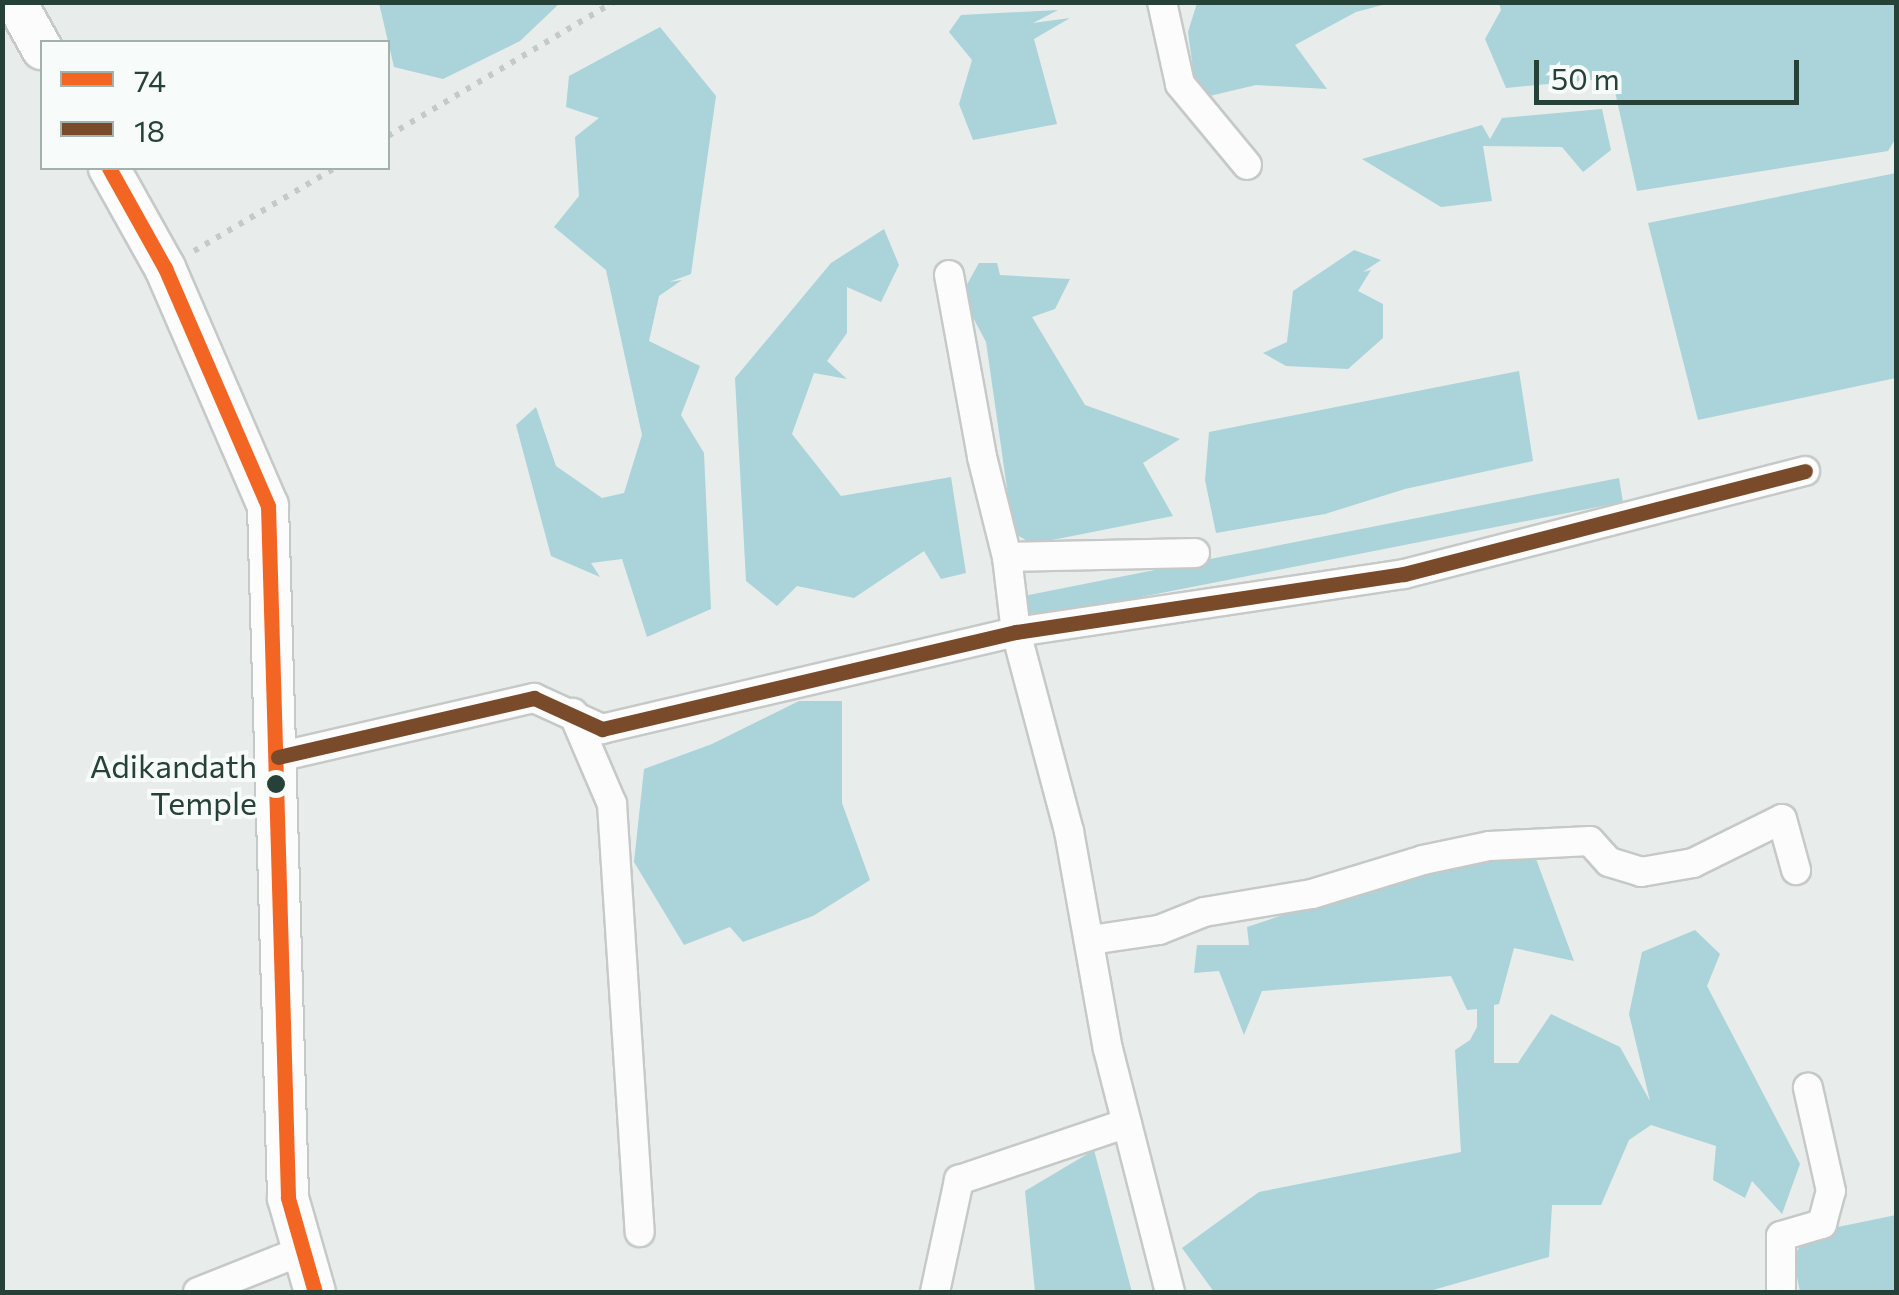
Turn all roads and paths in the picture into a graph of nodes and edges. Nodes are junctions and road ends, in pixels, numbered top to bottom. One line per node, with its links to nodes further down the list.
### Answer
1 (16, 2): 4 (main road)
2 (614, 2): 5 (path)
3 (1162, 2): 6 (street)
4 (40, 45)
5 (390, 135)
6 (1246, 165)
7 (110, 170): 9 (main road)
8 (332, 170): 9 (path)
9 (165, 268): 16 (main road)
10 (949, 276): 13 (street)
11 (1806, 471): 14 (street)
12 (1195, 553): 13 (street)
13 (1007, 557): 14 (street)
14 (1016, 632): 15 (street); 18 (street)
15 (573, 713): 16 (street); 21 (street)
16 (278, 757): 22 (main road)
17 (1796, 870): 18 (street)
18 (1090, 940): 20 (street)
19 (1808, 1088): 27 (street)
20 (1127, 1123): 25 (street); 26 (street)
21 (640, 1232)
22 (304, 1250): 23 (street); 24 (main road)
23 (198, 1292)
24 (316, 1292)
25 (934, 1292)
26 (1170, 1292)
27 (1782, 1292)

